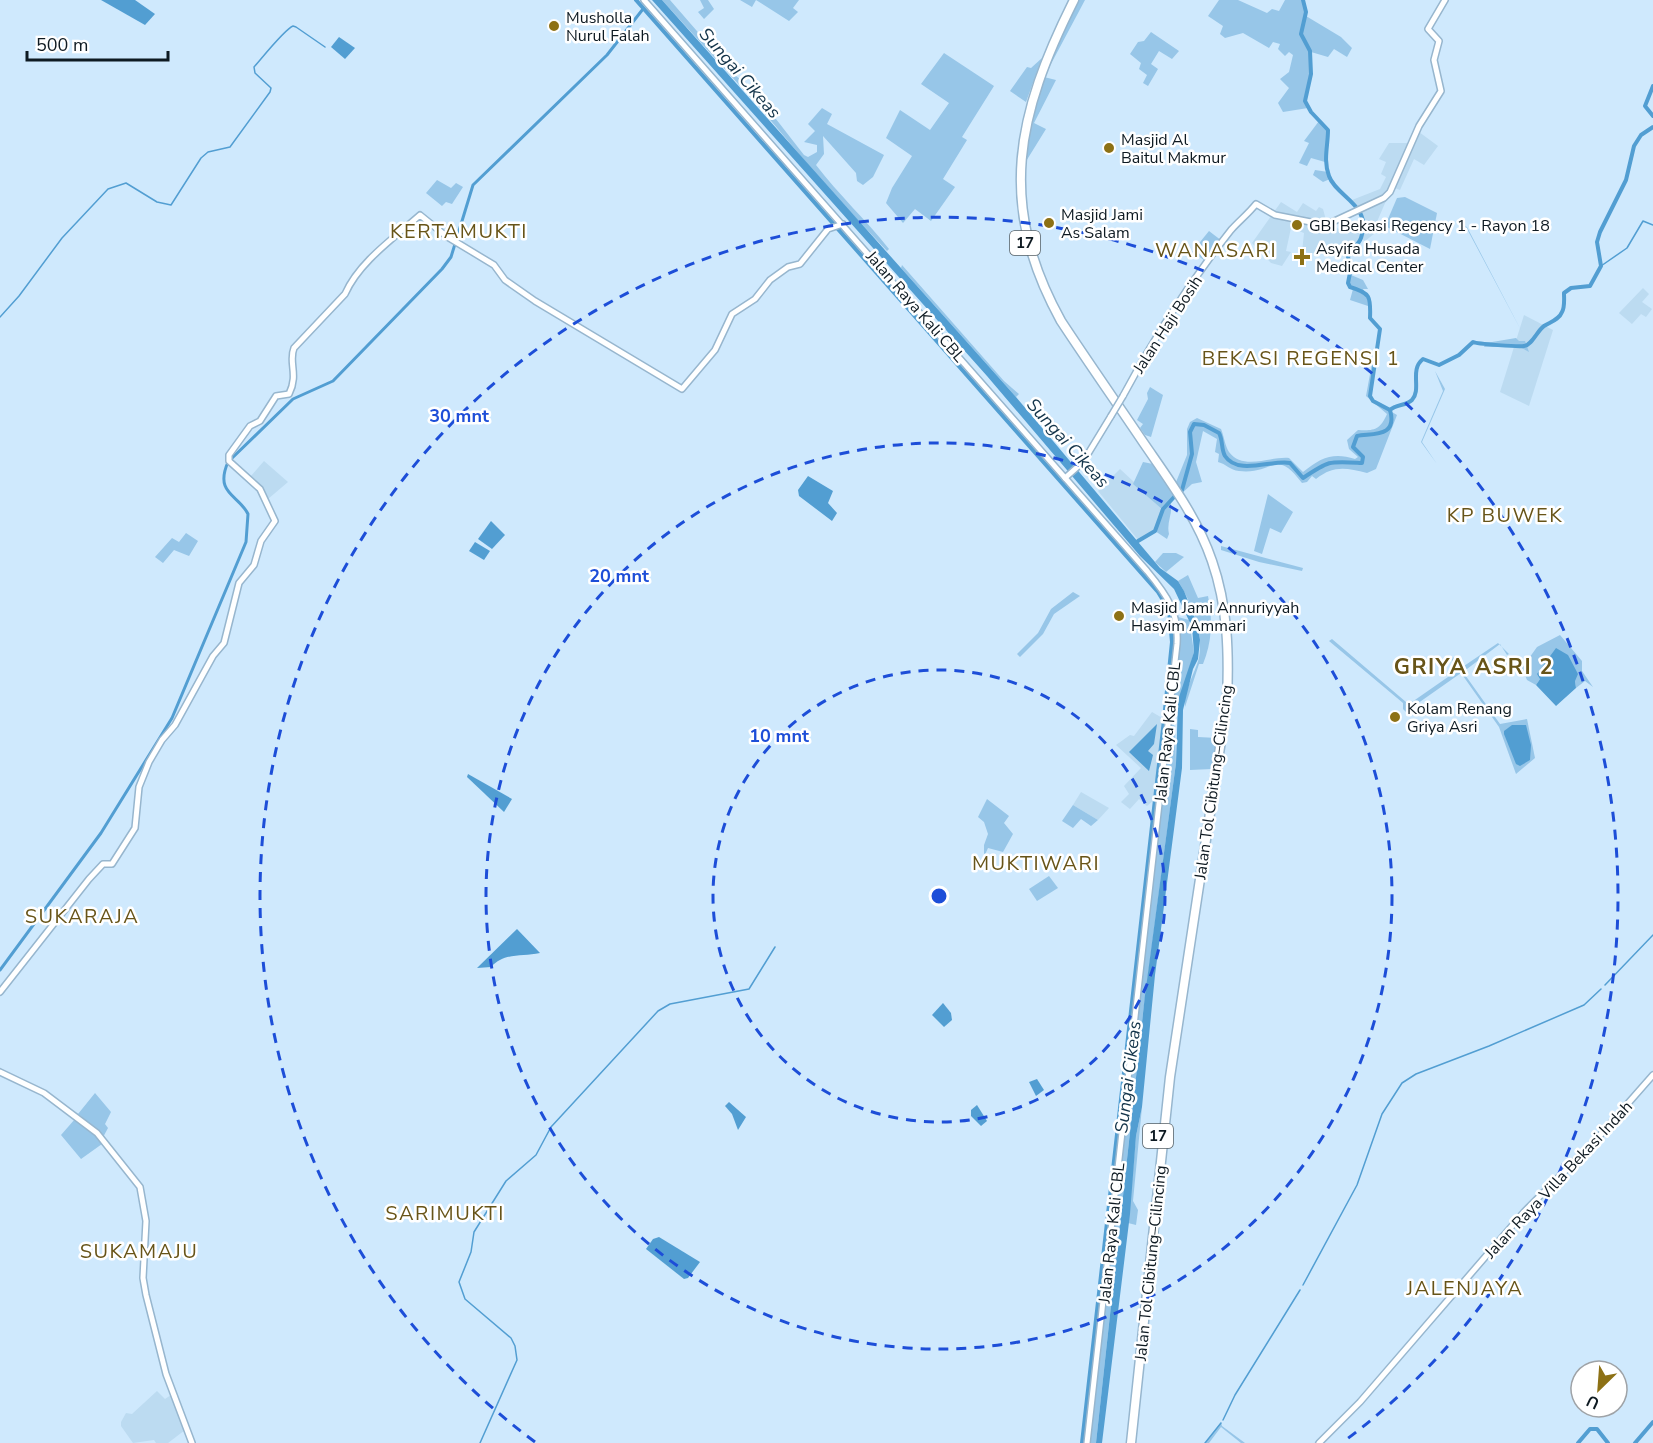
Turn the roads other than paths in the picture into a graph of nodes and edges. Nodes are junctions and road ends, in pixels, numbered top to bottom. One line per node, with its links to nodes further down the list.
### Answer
1 (644, 0): 5 (main road, Jalan Raya Kali CBL)
2 (1069, 0): 6 (highway, Jalan Tol Cibitung–Cilincing / 17)
3 (1074, 0): 6 (highway, Jalan Tol Cibitung–Cilincing / 17)
4 (1445, 0): 7 (main road, Jalan Haji Bosih, bridge)
5 (840, 225): 7 (main road, Jalan Raya Kali CBL); 9 (main road)
6 (1153, 460): 8 (highway, Jalan Tol Cibitung–Cilincing / 17)
7 (1067, 476): 13 (main road, Jalan Raya Kali CBL)
8 (1205, 830): 14 (highway, Jalan Tol Cibitung–Cilincing / 17); 15 (highway, Jalan Tol Cibitung–Cilincing / 17)
9 (0, 992)
10 (0, 1072): 12 (main road)
11 (1653, 1075): 16 (main road, Jalan Raya Villa Bekasi Indah)
12 (192, 1443)
13 (1087, 1443)
14 (1127, 1443)
15 (1131, 1443)
16 (1319, 1443)

